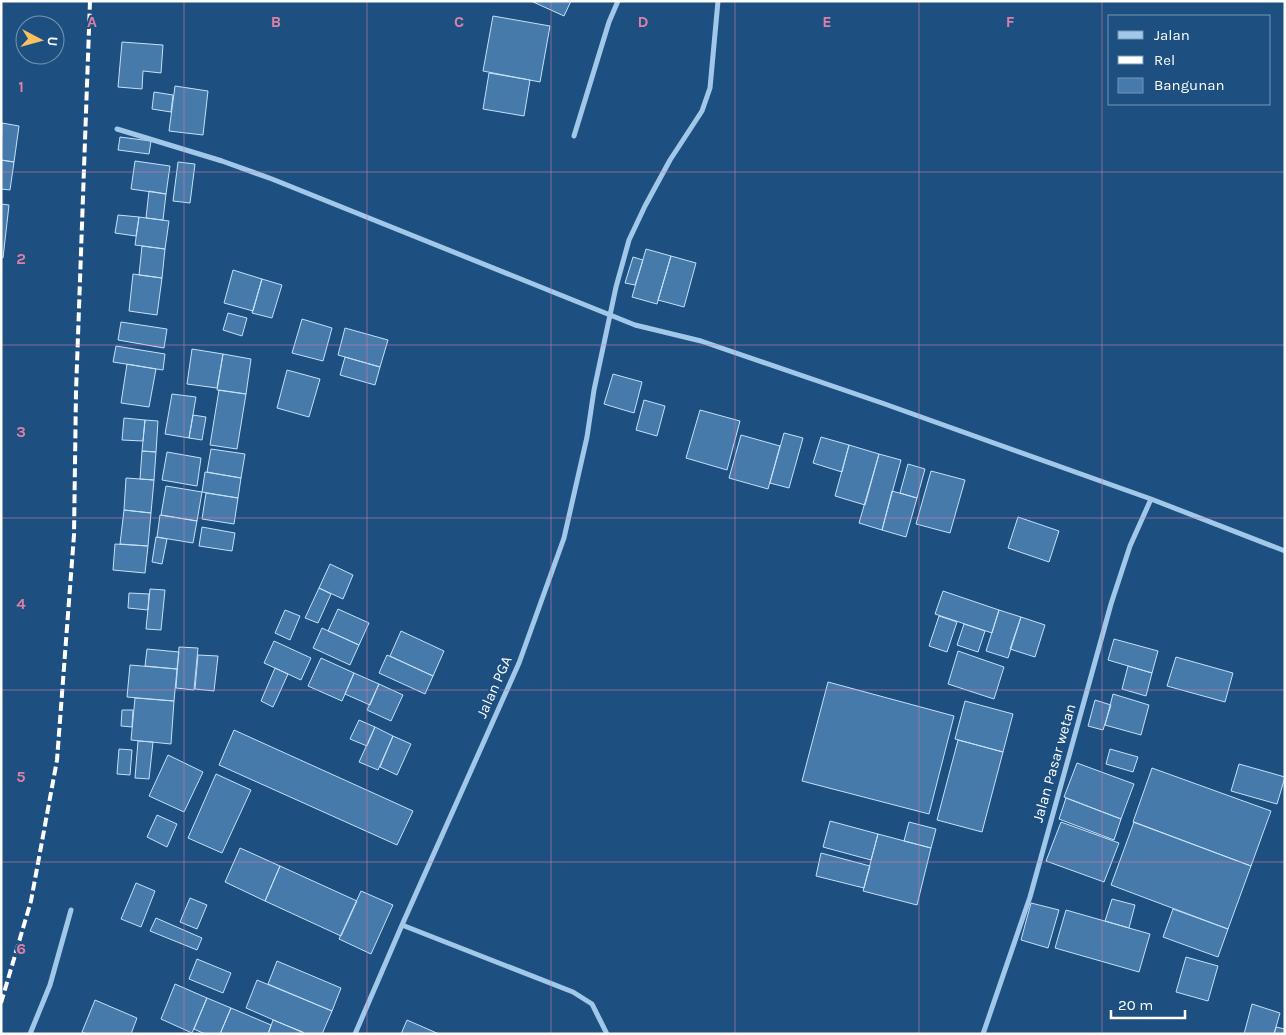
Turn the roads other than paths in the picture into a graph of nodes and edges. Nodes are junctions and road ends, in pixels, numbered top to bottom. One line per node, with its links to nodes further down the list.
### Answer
1 (618, 1): 4 (street)
2 (718, 1): 5 (street, Jalan PGA)
3 (116, 128): 5 (street)
4 (574, 136)
5 (611, 316): 6 (street); 9 (street, Jalan PGA)
6 (1151, 499): 7 (street); 13 (street, Jalan Pasar wetan)
7 (1285, 551)
8 (71, 910): 10 (street)
9 (402, 925): 11 (street, Jalan PGA); 12 (street)
10 (30, 1034)
11 (355, 1034)
12 (607, 1034)
13 (984, 1034)

